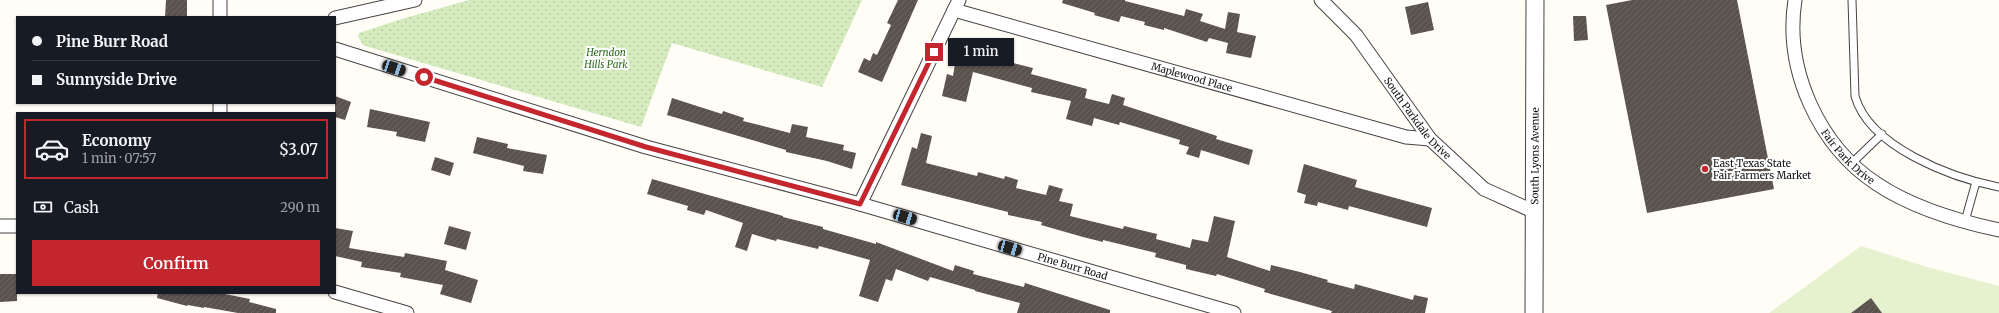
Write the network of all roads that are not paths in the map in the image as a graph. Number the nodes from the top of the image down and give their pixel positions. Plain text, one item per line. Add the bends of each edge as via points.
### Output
1 (220, 0) edge
2 (415, 0) edge
3 (1321, 0) edge
4 (1535, 0) edge
5 (1795, 0) edge
6 (1852, 0) edge
7 (956, 5) edge
8 (220, 16) edge
9 (336, 18) edge
10 (336, 49) edge
11 (1882, 134) junction
12 (1430, 139) junction
13 (1852, 163) junction
14 (1976, 182) junction
15 (1999, 187) edge
16 (860, 204) junction
17 (1535, 212) junction
18 (1965, 222) junction
19 (0, 226) edge
20 (16, 226) edge
21 (1999, 230) edge
22 (336, 292) edge
23 (407, 313) edge
24 (1234, 313) edge
25 (1534, 313) edge

1 - 8 street
2 - 9 street
3 - 12 street, South Parkdale Drive via 1356,36
4 - 17 street, South Lyons Avenue
5 - 13 street, Fair Park Drive via 1794,44 1802,81 1817,119
6 - 11 lane via 1855,96 1866,117
7 - 12 street, Maplewood Place via 1406,136
7 - 16 street
10 - 16 street, Pine Burr Road via 646,147
11 - 13 lane
11 - 14 lane via 1905,152 1935,169
12 - 17 street, South Parkdale Drive via 1484,189
13 - 18 street, Fair Park Drive via 1877,184 1898,197
14 - 15 lane
14 - 18 lane
16 - 24 street, Pine Burr Road
17 - 25 street, South Lyons Avenue
18 - 21 street, Fair Park Drive
19 - 20 street
22 - 23 street

